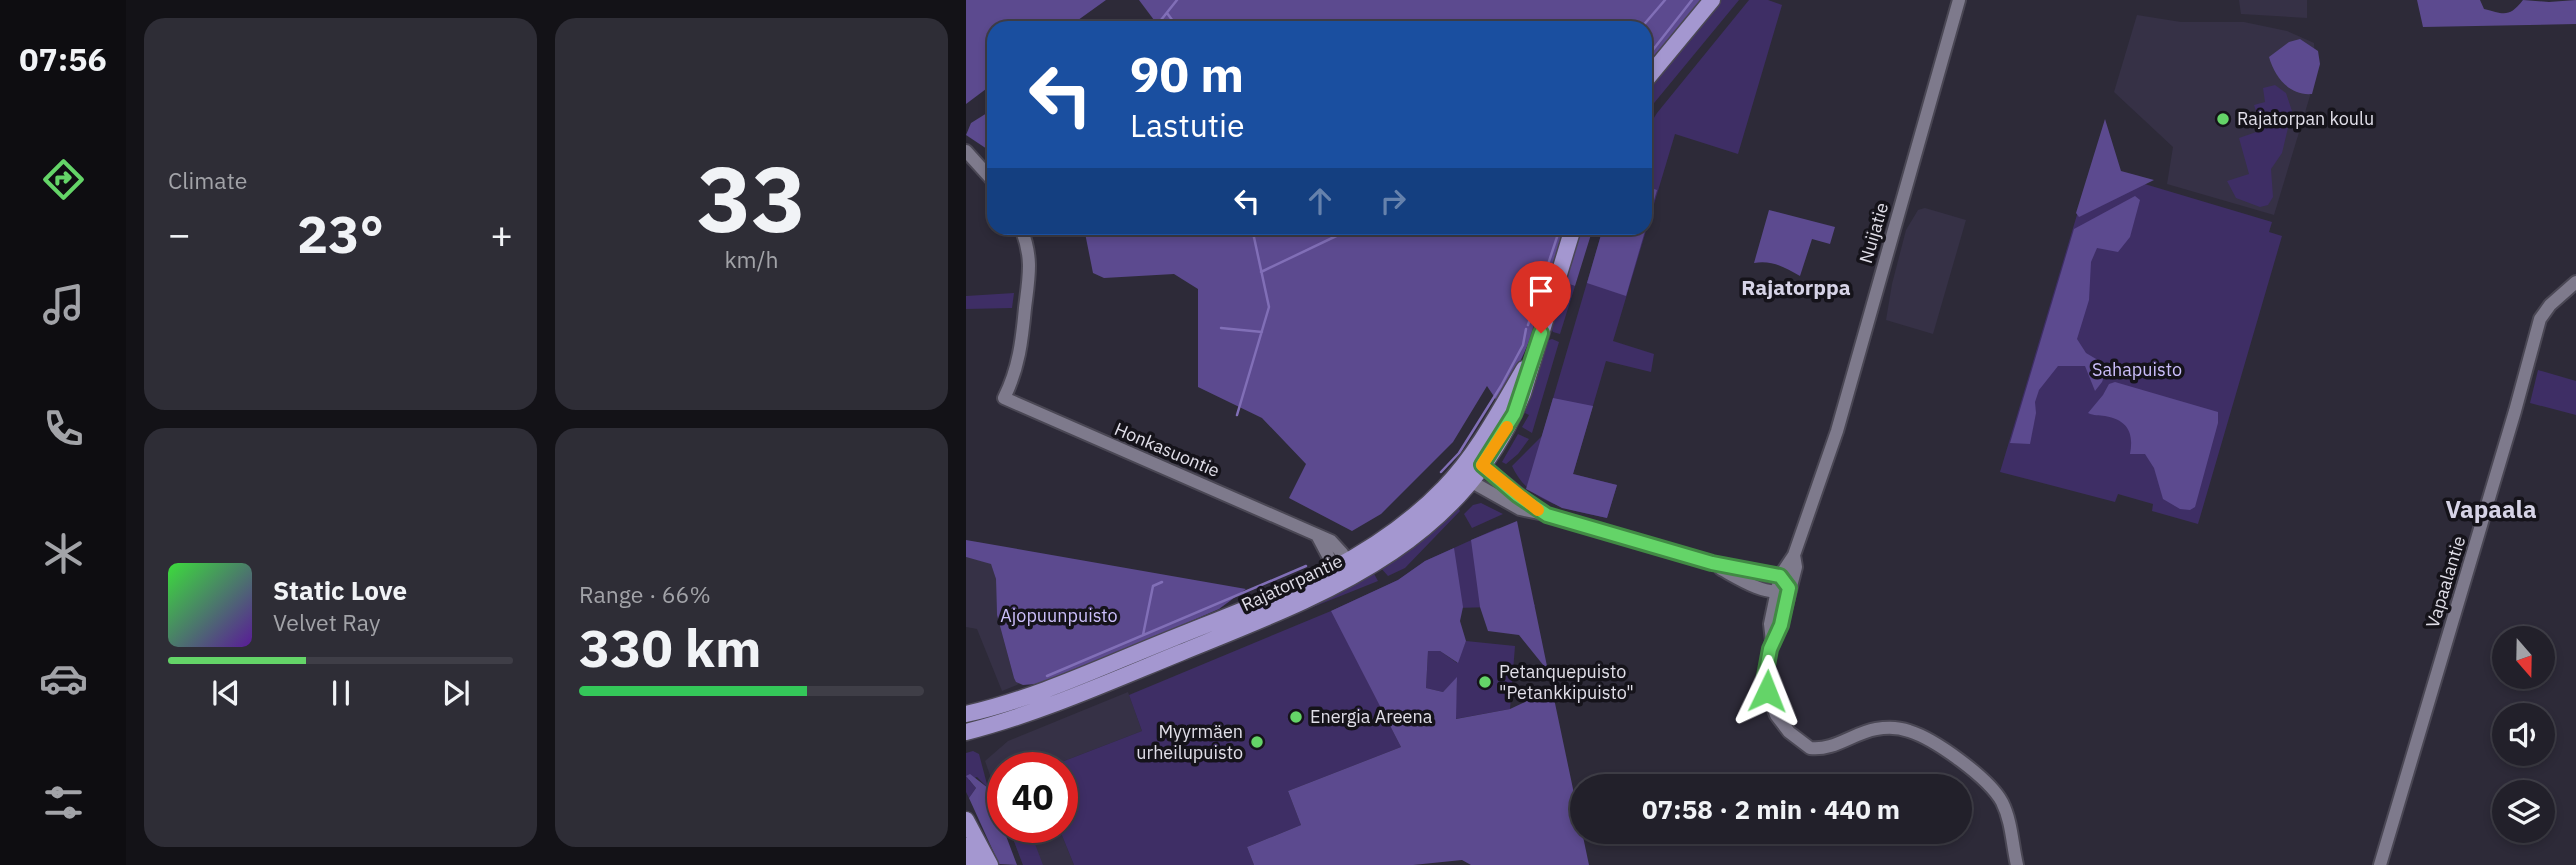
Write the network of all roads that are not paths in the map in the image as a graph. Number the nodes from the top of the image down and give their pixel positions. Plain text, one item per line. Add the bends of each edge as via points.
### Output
1 (1712, 0) edge
2 (1959, 0) edge
3 (1652, 72) edge
4 (966, 151) edge
5 (987, 174) edge
6 (1023, 235) edge
7 (1571, 235) edge
8 (2576, 282) edge
9 (1476, 460) junction
10 (1464, 477) junction
11 (1544, 514) junction
12 (1794, 555) junction
13 (1712, 563) junction
14 (1345, 570) junction
15 (1780, 576) junction
16 (1789, 588) junction
17 (1775, 593) junction
18 (1772, 641) junction
19 (966, 714) edge
20 (966, 732) edge
21 (966, 820) edge
22 (966, 846) edge
23 (974, 865) edge
24 (990, 865) edge
25 (2017, 865) edge
26 (2380, 865) edge

1 - 3 main road
2 - 12 street, Nuijatie via 1837,431
4 - 5 street
6 - 14 street, Honkasuontie via 1030,277 1022,347 1004,398 1317,535 1336,545
7 - 9 main road, Rajatorpantie via 1536,349
8 - 26 street, Vapaalantie via 2540,319
9 - 10 main road, Rajatorpantie
9 - 11 street
10 - 11 street via 1520,509
10 - 14 main road, Rajatorpantie
11 - 13 street
12 - 15 street, Nuijatie
12 - 16 street, Nuijatie via 1796,567
13 - 15 street
13 - 17 street
14 - 19 main road, Rajatorpantie via 1105,667
14 - 20 main road, Rajatorpantie via 1254,622 1090,691
15 - 16 street
15 - 17 street, Nuijatie
16 - 17 street
16 - 18 street, Nuijatie via 1781,625
17 - 18 street, Nuijatie
18 - 25 street, Nuijatie via 1765,676 1772,708 1789,732 1810,748 1830,747 1877,729 1899,728 1919,735 1978,774 1995,791 2007,814
21 - 24 main road
22 - 23 main road

